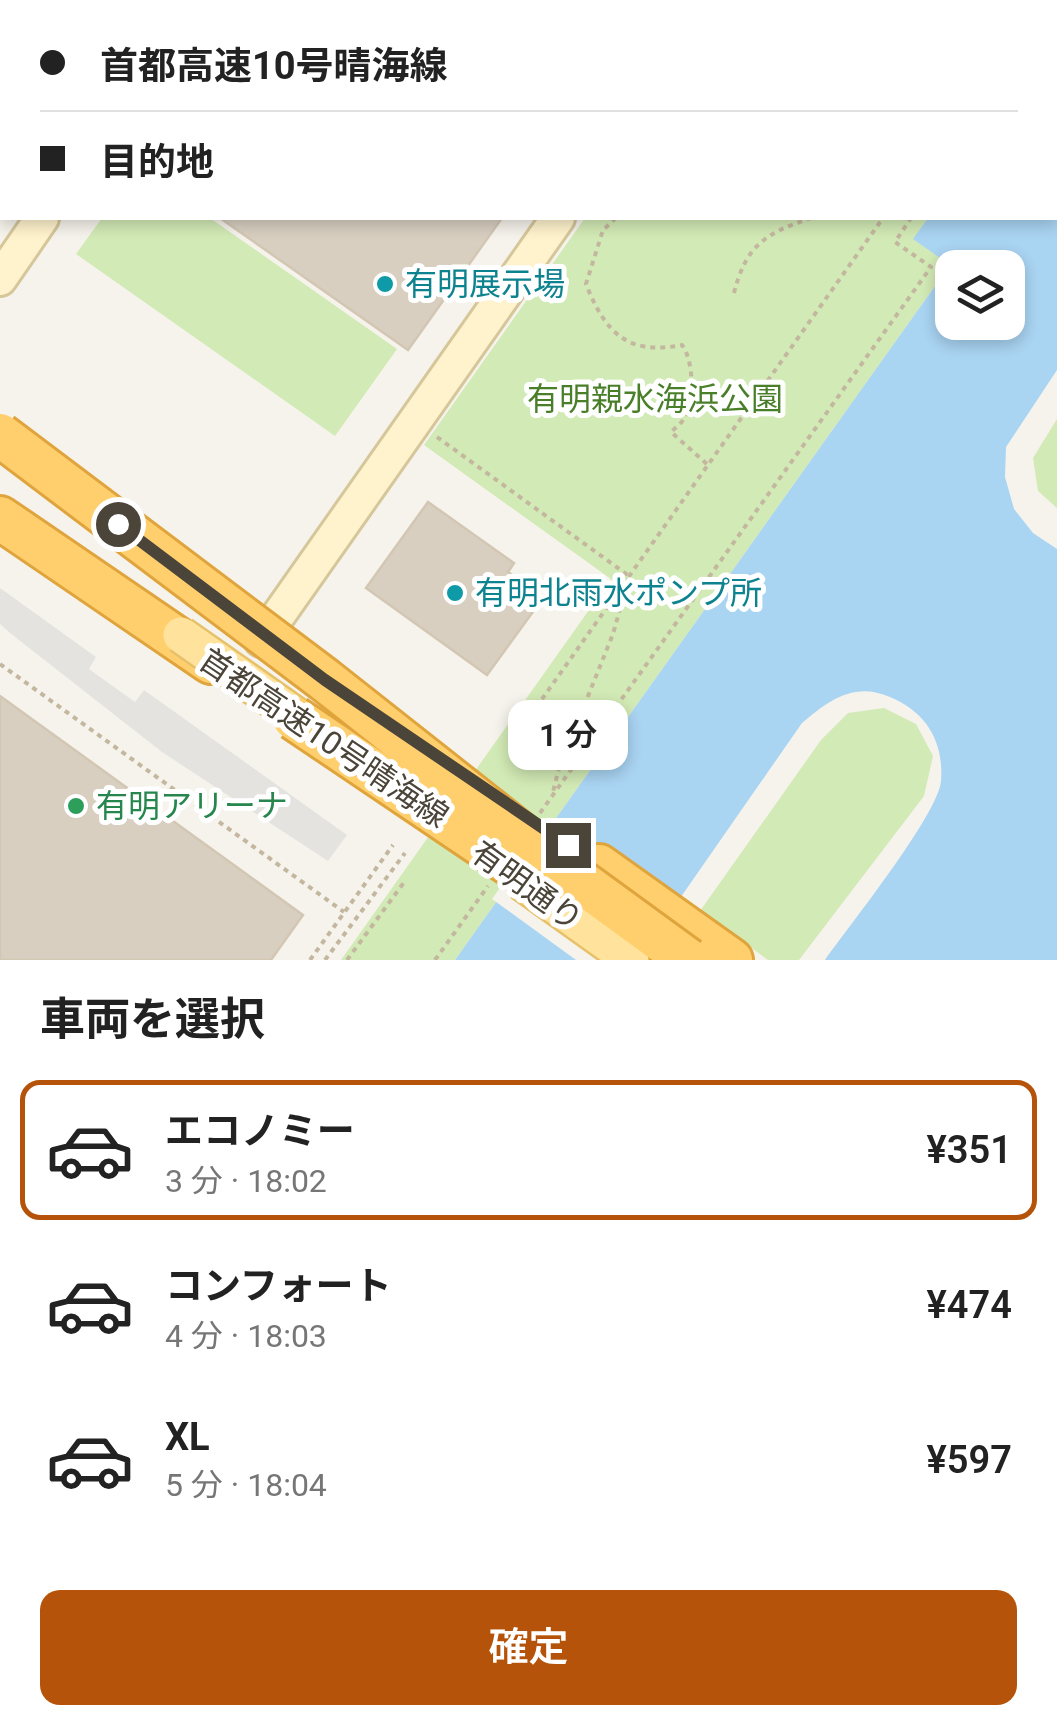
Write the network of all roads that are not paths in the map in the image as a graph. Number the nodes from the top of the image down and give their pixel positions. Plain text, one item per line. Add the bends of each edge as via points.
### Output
1 (41, 220) edge
2 (557, 220) edge
3 (0, 279) edge
4 (0, 434) edge
5 (0, 518) edge
6 (204, 601) dead end
7 (181, 635) dead end
8 (260, 640) junction
9 (325, 680) junction
10 (294, 718) junction
11 (607, 960) edge
12 (630, 960) edge
13 (647, 960) edge
14 (688, 960) edge
15 (709, 960) edge
16 (731, 960) edge

1 - 3 street
2 - 8 street
4 - 9 highway, 首都高速10号晴海線, bridge
5 - 10 highway, 首都高速10号晴海線, bridge
6 - 8 main road, 有明通り
7 - 12 main road, 有明通り, bridge
8 - 15 main road, 有明通り, bridge
9 - 14 highway, 首都高速10号晴海線, bridge
9 - 16 highway, bridge
10 - 11 highway, bridge
10 - 13 highway, 首都高速10号晴海線, bridge

